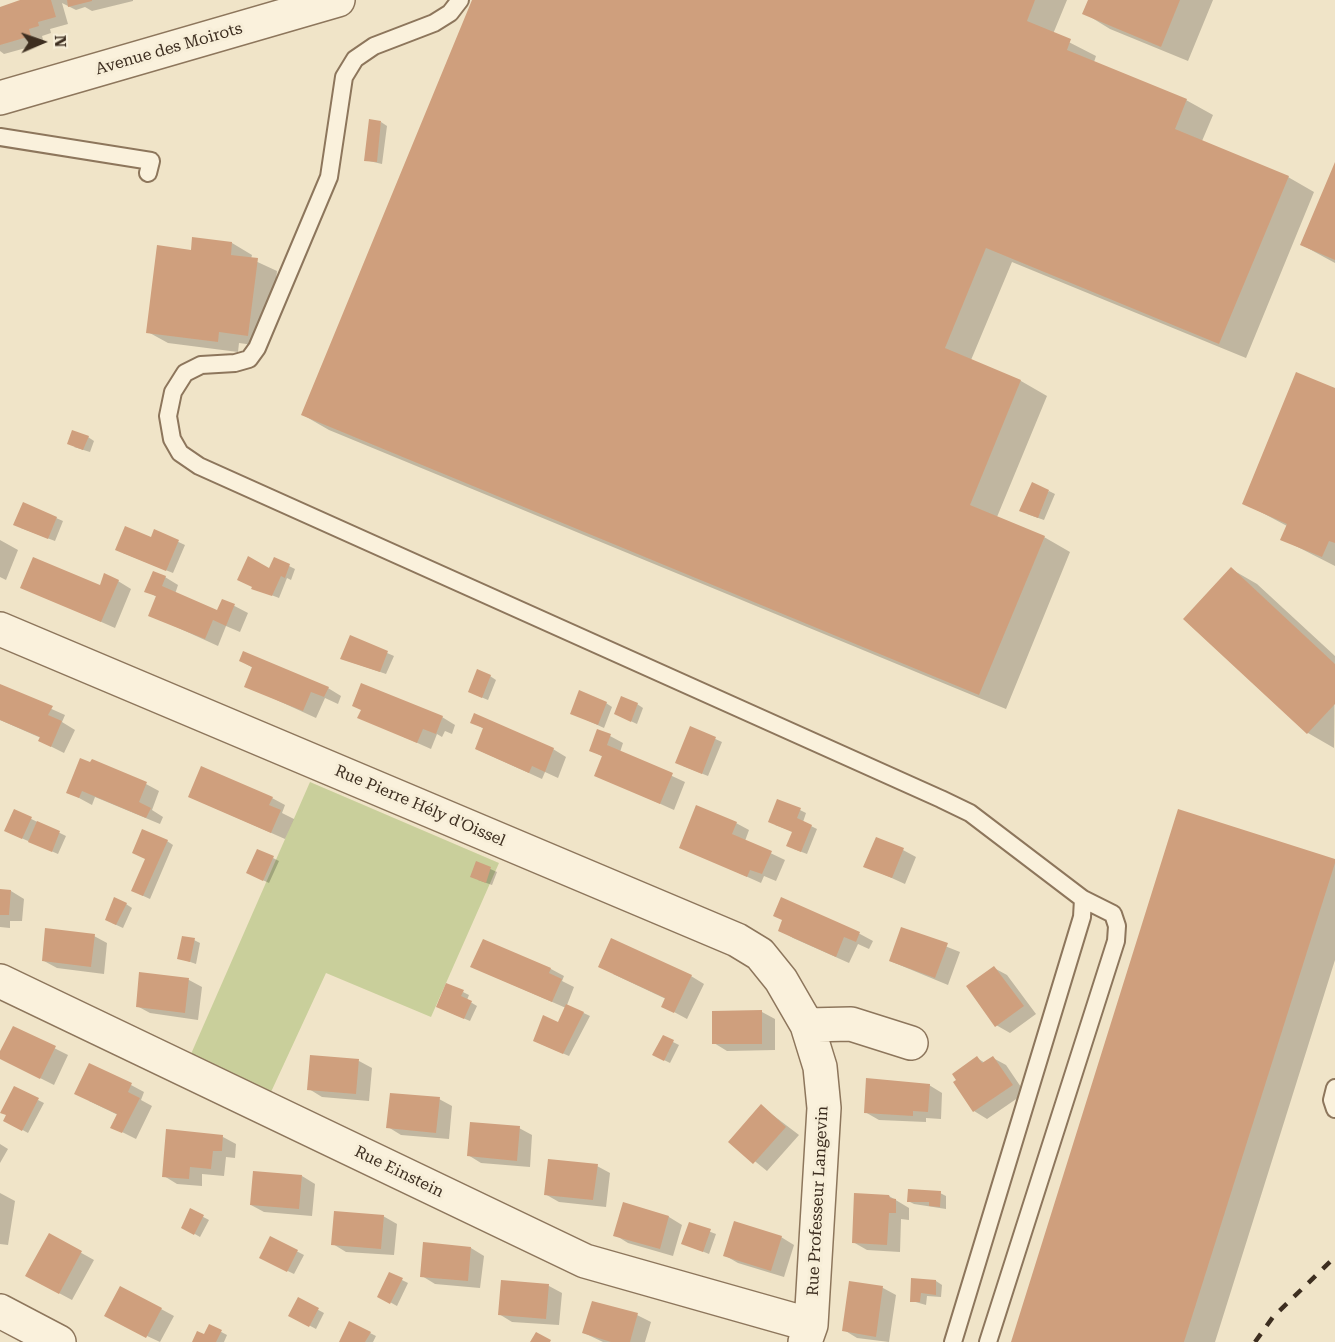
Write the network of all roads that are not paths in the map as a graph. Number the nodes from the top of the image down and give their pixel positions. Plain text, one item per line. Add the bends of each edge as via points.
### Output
1 (339, 0) edge
2 (460, 0) edge
3 (0, 98) edge
4 (0, 137) edge
5 (148, 173) dead end
6 (0, 629) edge
7 (1083, 899) junction
8 (0, 981) edge
9 (807, 1025) junction
10 (911, 1043) dead end
11 (1335, 1088) edge
12 (1335, 1109) edge
13 (0, 1311) edge
14 (808, 1334) edge
15 (59, 1342) edge
16 (953, 1342) edge
17 (988, 1342) edge

1 - 3 street, Avenue des Moirots
2 - 7 lane via 450,13 434,23 374,46 355,59 344,77 329,177 257,348 249,359 201,365 185,373 173,392 168,416 172,439 180,453 209,471 970,813
4 - 5 lane via 151,161
6 - 9 street, Rue Pierre Hély d'Oissel via 737,940 760,954 781,980
7 - 16 lane via 1082,917
7 - 17 lane via 1113,914 1116,941
8 - 14 street, Rue Einstein via 585,1261
9 - 10 street via 851,1024
9 - 14 street, Rue Professeur Langevin via 820,1067 824,1108
11 - 12 lane
13 - 15 street

